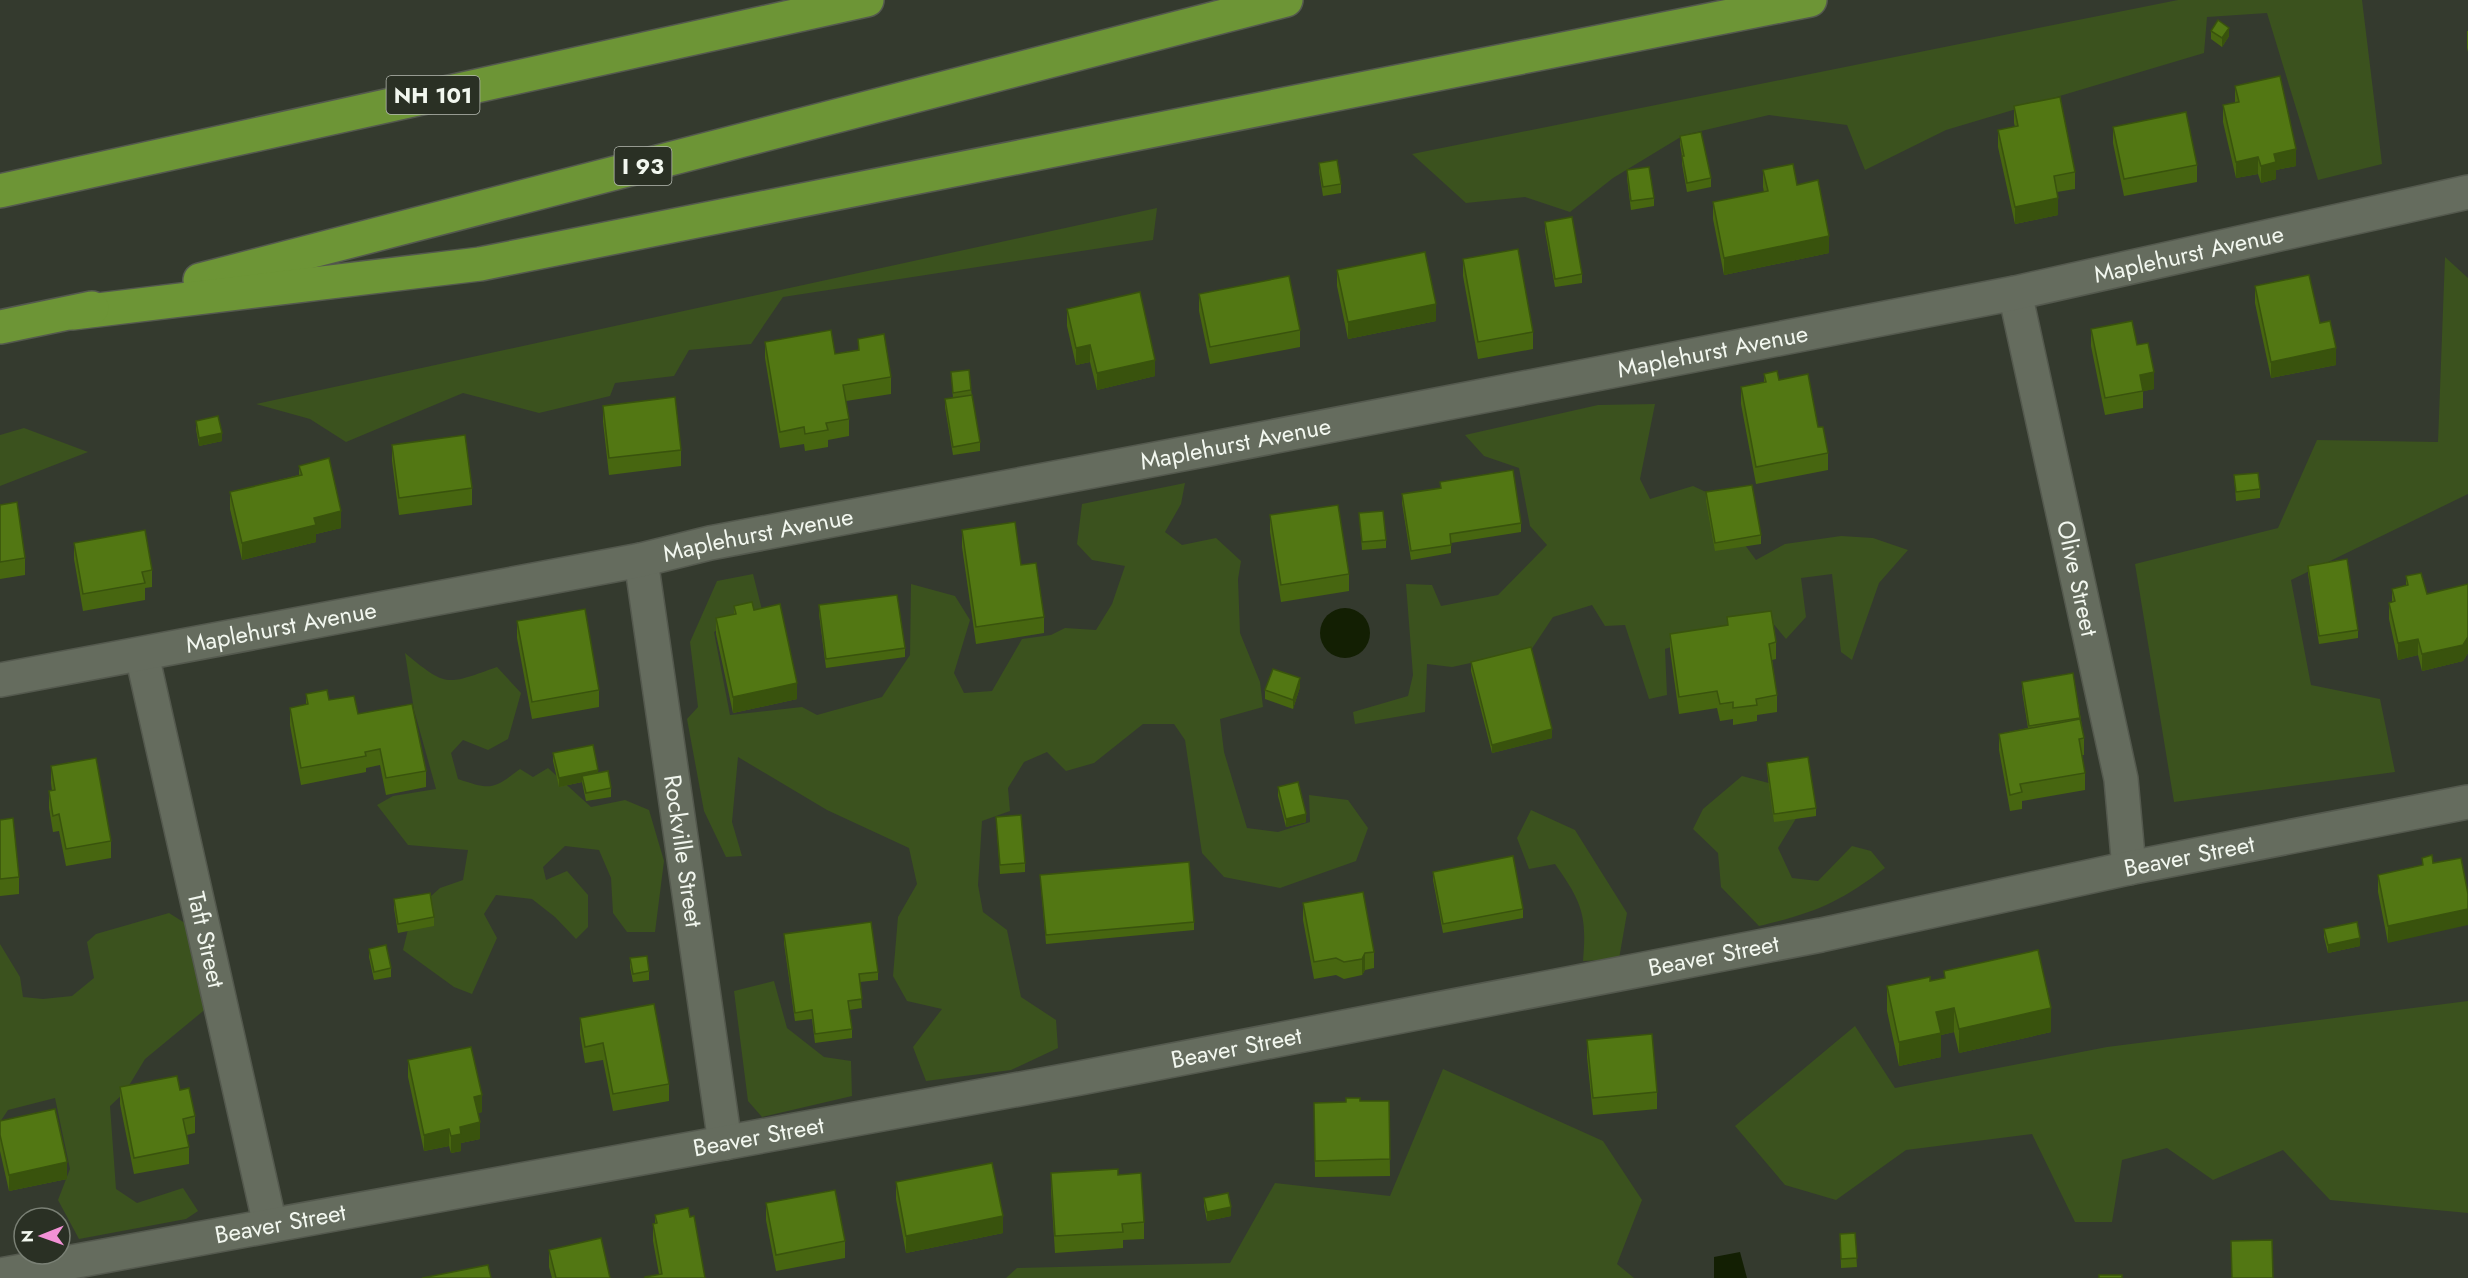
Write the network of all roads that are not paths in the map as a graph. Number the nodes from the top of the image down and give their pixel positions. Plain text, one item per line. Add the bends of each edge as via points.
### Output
1 (867, 0) edge
2 (1286, 0) edge
3 (1810, 0) edge
4 (0, 191) edge
5 (2468, 192) edge
6 (2015, 293) junction
7 (73, 313) junction
8 (0, 327) edge
9 (641, 560) junction
10 (142, 655) junction
11 (0, 680) edge
12 (2468, 802) edge
13 (2129, 868) junction
14 (725, 1143) junction
15 (270, 1225) junction
16 (0, 1275) edge

1 - 4 highway, NH 101
2 - 7 highway, I 93
3 - 7 highway via 480,264
5 - 6 street, Maplehurst Avenue
6 - 9 street, Maplehurst Avenue via 710,543
6 - 13 street, Olive Street via 2121,779
7 - 8 highway, I 93
9 - 10 street, Maplehurst Avenue
9 - 14 street, Rockville Street
10 - 11 street, Maplehurst Avenue
10 - 15 street, Taft Street
12 - 13 street, Beaver Street
13 - 14 street, Beaver Street via 1821,935
14 - 15 street, Beaver Street
15 - 16 street, Beaver Street

